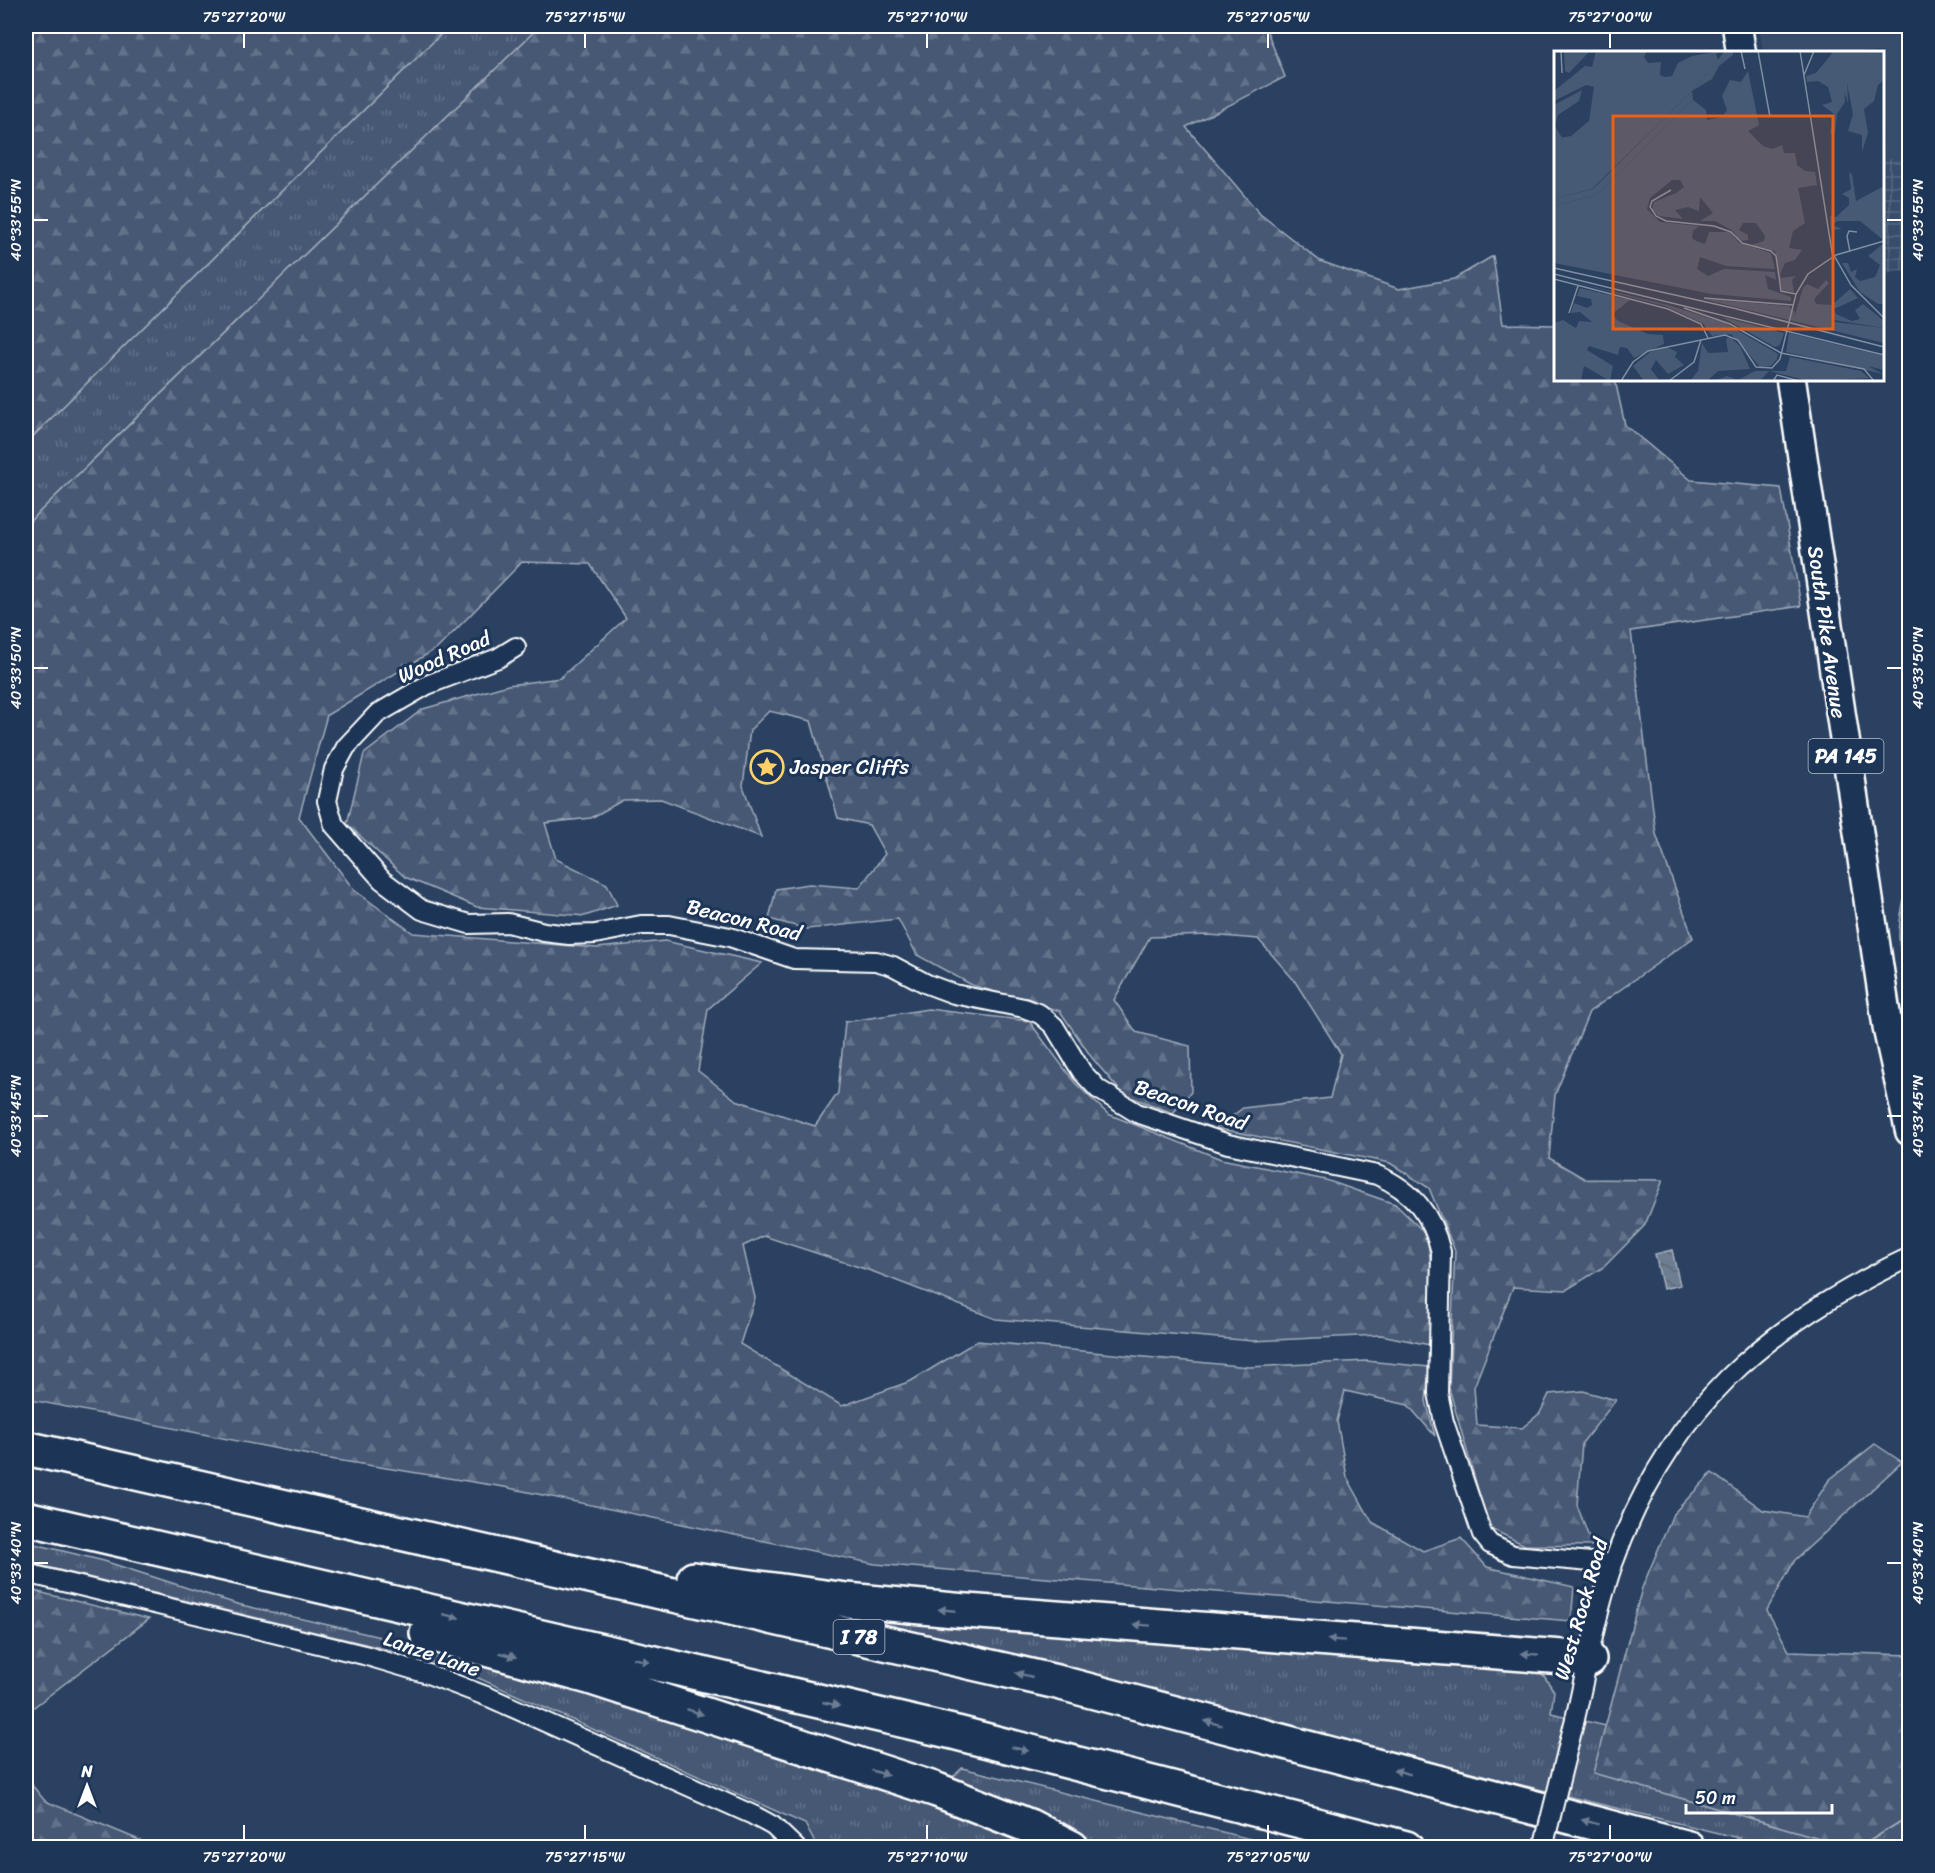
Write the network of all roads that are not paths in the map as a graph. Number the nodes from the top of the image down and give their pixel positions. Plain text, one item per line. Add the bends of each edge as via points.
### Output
1 (1737, 26) edge
2 (1741, 51) edge
3 (1791, 381) edge
4 (516, 647) dead end
5 (334, 825) joint
6 (1910, 1131) edge
7 (1910, 1257) edge
8 (26, 1443) edge
9 (26, 1448) edge
10 (26, 1518) edge
11 (26, 1526) edge
12 (1613, 1564) junction
13 (26, 1573) edge
14 (1589, 1659) junction
15 (796, 1848) edge
16 (1072, 1848) edge
17 (1406, 1848) edge
18 (1543, 1848) edge
19 (1688, 1848) edge

1 - 2 main road
3 - 6 main road, South Pike Avenue / PA 145 via 1888,1030
4 - 5 street, Wood Road via 498,658 427,685 377,714 359,731 334,769 328,791
5 - 12 street, Beacon Road via 382,880 422,910 469,924 508,923 569,934 669,925 730,937 794,959 876,961 954,994 1040,1014 1054,1026 1082,1072 1098,1089 1137,1113 1228,1144 1377,1175 1397,1184 1426,1211 1439,1241 1438,1393 1482,1534 1490,1545 1513,1555
7 - 12 street, West Rock Road via 1827,1299 1791,1323 1717,1388 1688,1420 1664,1457
14 -> 8 highway via 954,1610 740,1586 530,1551
19 -> 9 highway, I 78 via 1057,1682
10 -> 17 highway via 957,1733
11 -> 16 highway via 589,1677 937,1790 1008,1817
12 - 14 street, West Rock Road
13 - 15 street, Lanze Lane via 428,1674 491,1698 746,1812 773,1826
14 - 18 street, West Rock Road, bridge

